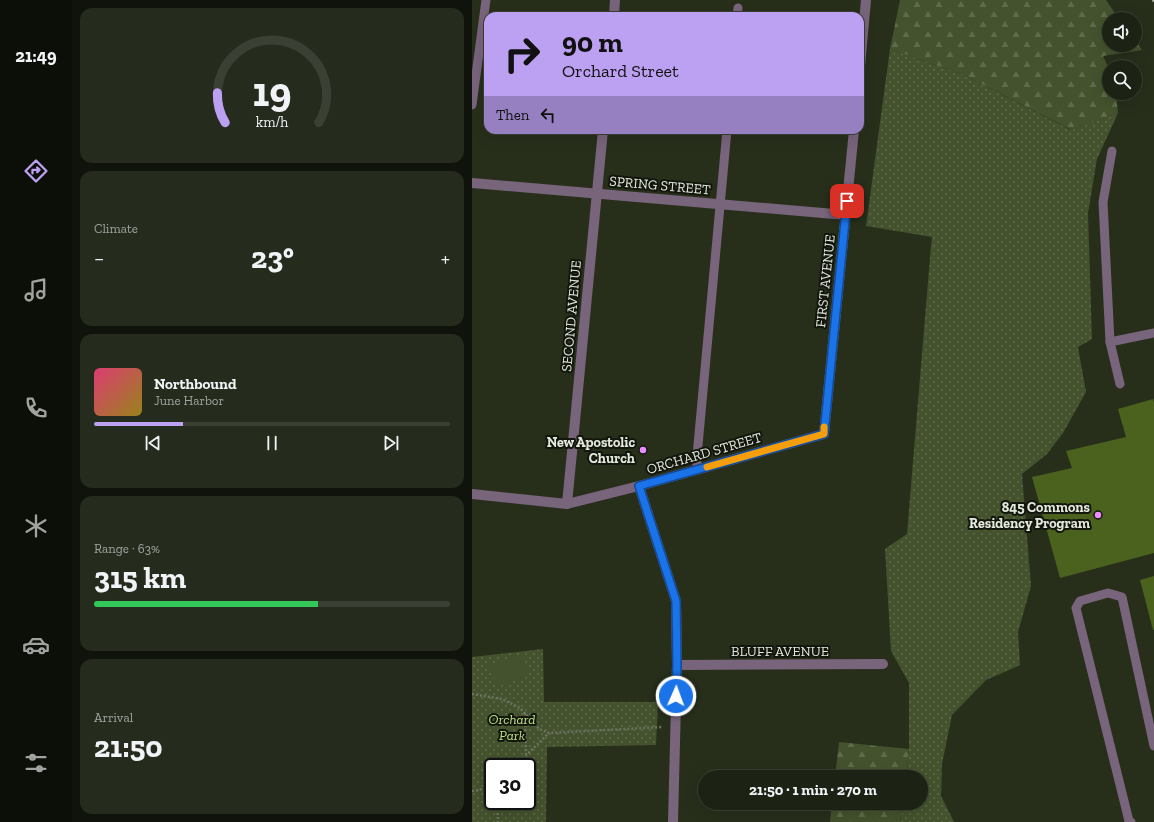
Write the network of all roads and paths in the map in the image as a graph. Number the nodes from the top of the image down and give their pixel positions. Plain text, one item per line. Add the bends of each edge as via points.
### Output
1 (486, 0) edge
2 (616, 0) edge
3 (866, 0) edge
4 (484, 12) edge
5 (614, 12) edge
6 (484, 15) edge
7 (864, 22) edge
8 (472, 105) edge
9 (603, 134) edge
10 (727, 134) edge
11 (854, 134) edge
12 (1112, 151) dead end
13 (472, 183) edge
14 (597, 194) junction
15 (720, 204) junction
16 (846, 216) junction
17 (1154, 333) edge
18 (1110, 342) junction
19 (1120, 384) dead end
20 (824, 434) joint
21 (697, 470) junction
22 (639, 486) junction
23 (472, 494) edge
24 (567, 504) junction
25 (883, 664) dead end
26 (677, 665) junction
27 (472, 694) edge
28 (524, 712) junction
29 (676, 726) junction
30 (550, 733) junction
31 (1154, 746) edge
32 (526, 754) junction
33 (522, 758) edge
34 (484, 788) edge
35 (472, 791) edge
36 (497, 810) edge
37 (498, 822) edge
38 (673, 822) edge
39 (1131, 822) edge

1 - 4 lane
2 - 5 street
3 - 7 street
6 - 8 lane
9 - 14 street, SECOND AVENUE
10 - 15 lane
11 - 16 street, FIRST AVENUE
12 - 18 lane via 1103,202
13 - 14 street, SPRING STREET
14 - 15 street, SPRING STREET
14 - 24 street, SECOND AVENUE
15 - 16 street, SPRING STREET
15 - 21 lane
16 - 20 street, FIRST AVENUE
17 - 18 lane
18 - 19 lane
20 - 21 street, ORCHARD STREET
21 - 22 street, ORCHARD STREET
22 - 24 street, ORCHARD STREET
22 - 26 street via 676,601
23 - 24 street, ORCHARD STREET
25 - 26 street, BLUFF AVENUE
26 - 29 street
27 - 28 path via 502,699
28 - 30 path via 539,729
28 - 32 path
29 - 30 path
29 - 38 street
30 - 32 path
31 - 39 lane via 1122,596 1108,593 1080,601 1076,608
32 - 33 path
34 - 35 path
36 - 37 path

